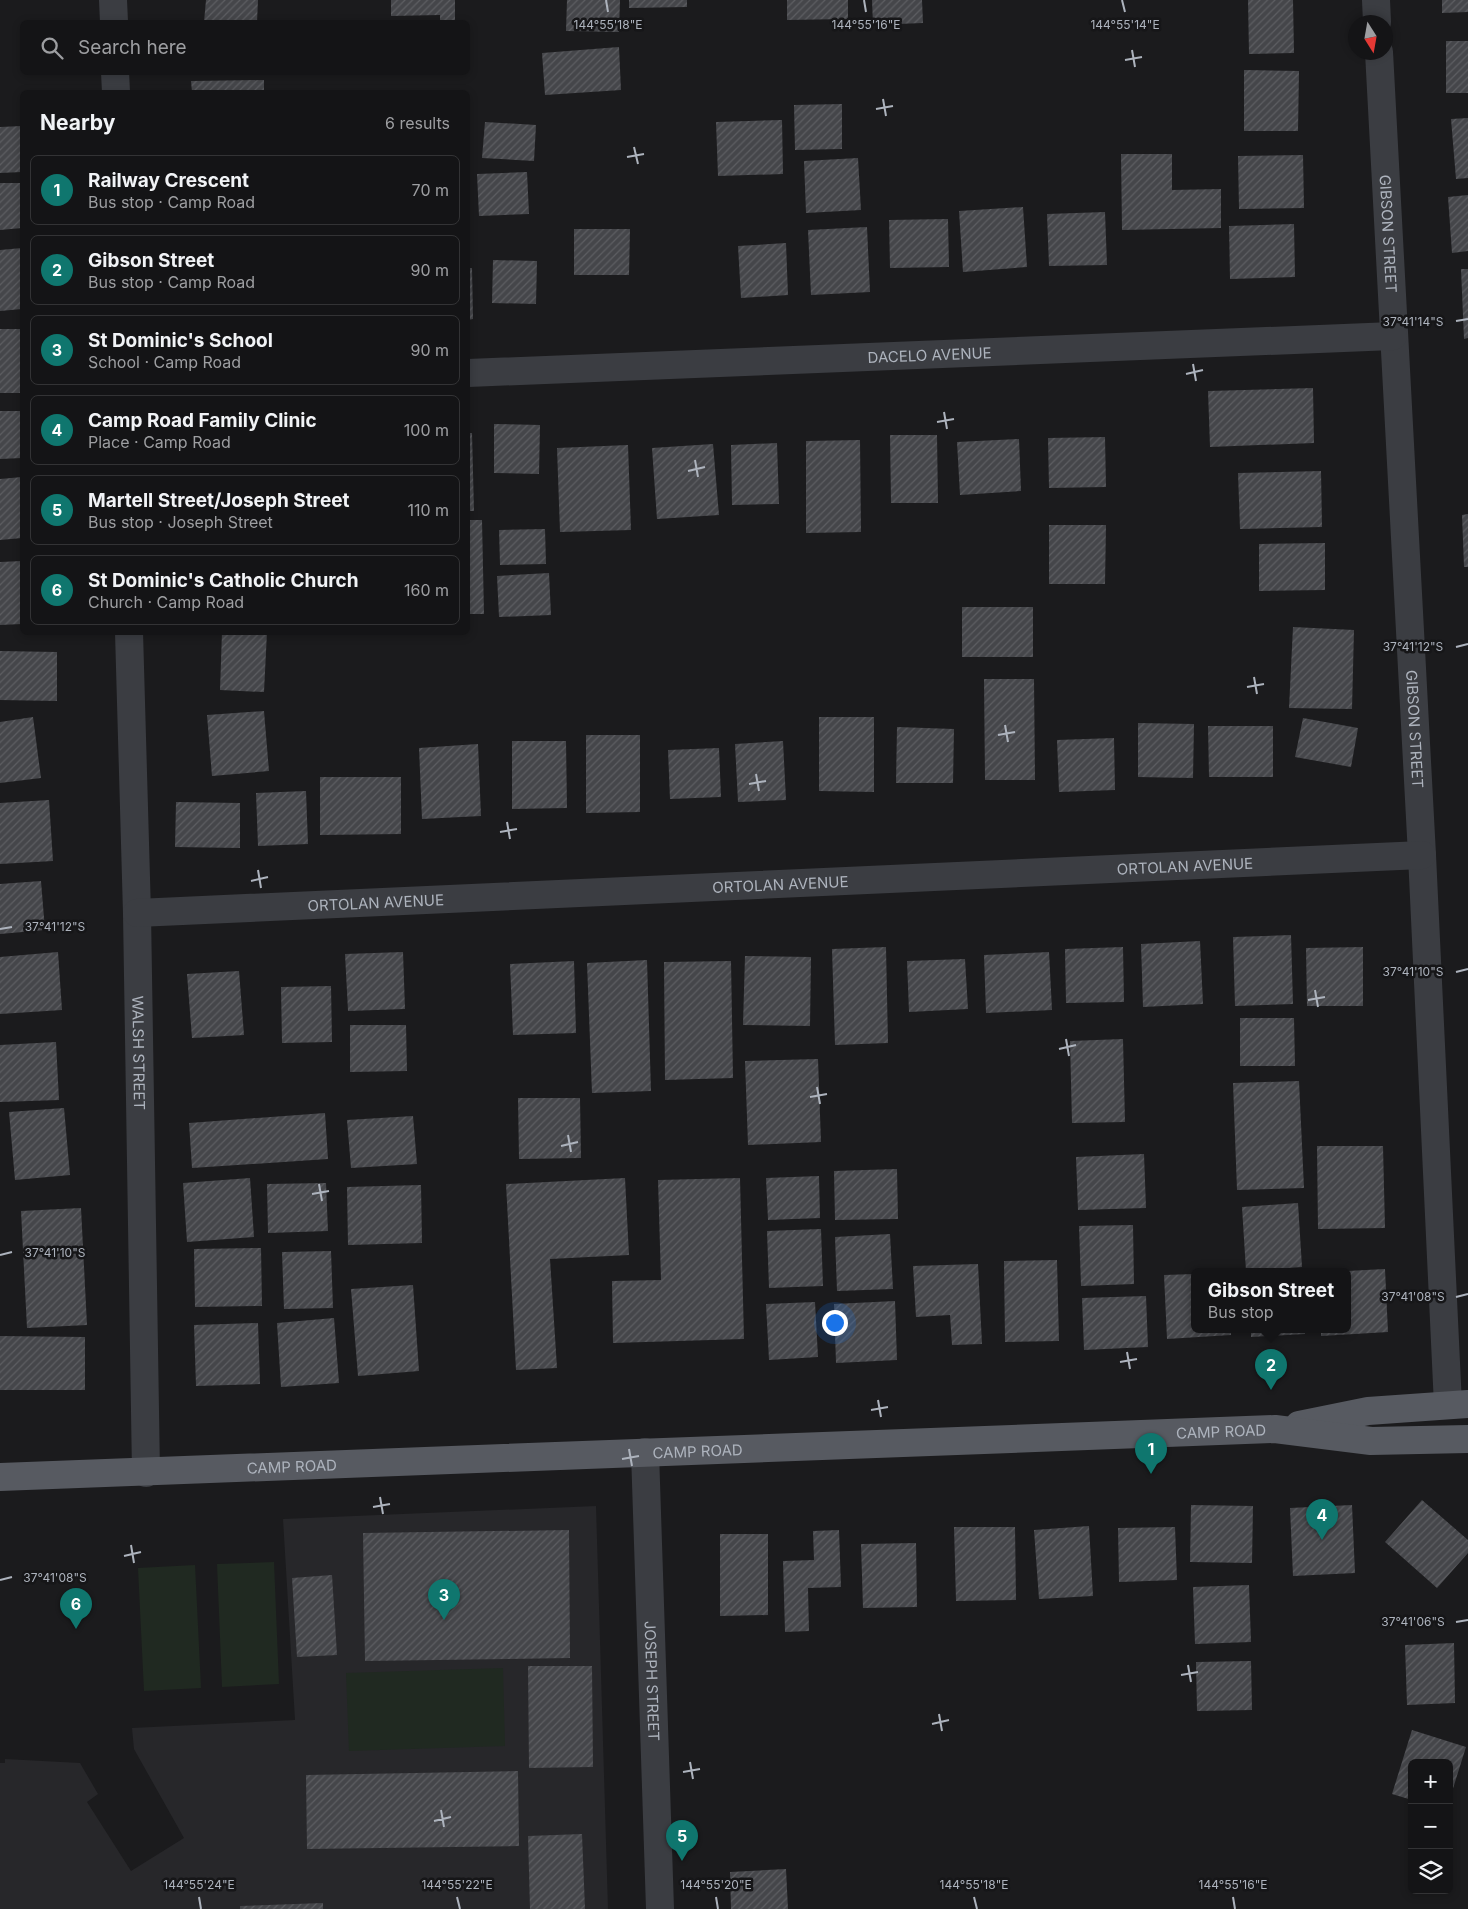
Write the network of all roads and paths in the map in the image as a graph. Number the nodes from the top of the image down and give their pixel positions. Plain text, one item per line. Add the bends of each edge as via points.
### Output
1 (113, 0) edge
2 (1376, 0) edge
3 (1377, 15) edge
4 (114, 20) edge
5 (1379, 60) edge
6 (115, 75) edge
7 (116, 90) edge
8 (1393, 336) junction
9 (470, 373) edge
10 (129, 635) edge
11 (1422, 855) junction
12 (137, 913) junction
13 (1458, 1404) edge
14 (1275, 1429) junction
15 (1464, 1441) edge
16 (644, 1452) junction
17 (146, 1473) junction
18 (0, 1477) edge
19 (660, 1909) edge

1 - 4 street
2 - 3 street
5 - 8 street, GIBSON STREET
6 - 7 street
8 - 9 street, DACELO AVENUE
8 - 11 street, GIBSON STREET
10 - 12 street, WALSH STREET
11 - 12 street, ORTOLAN AVENUE
11 - 13 street, GIBSON STREET
12 - 17 street, WALSH STREET
13 - 14 main road, CAMP ROAD via 1368,1411
14 - 15 main road, CAMP ROAD via 1371,1441
14 - 16 main road, CAMP ROAD
16 - 17 main road, CAMP ROAD
16 - 19 street, JOSEPH STREET
17 - 18 main road, CAMP ROAD

